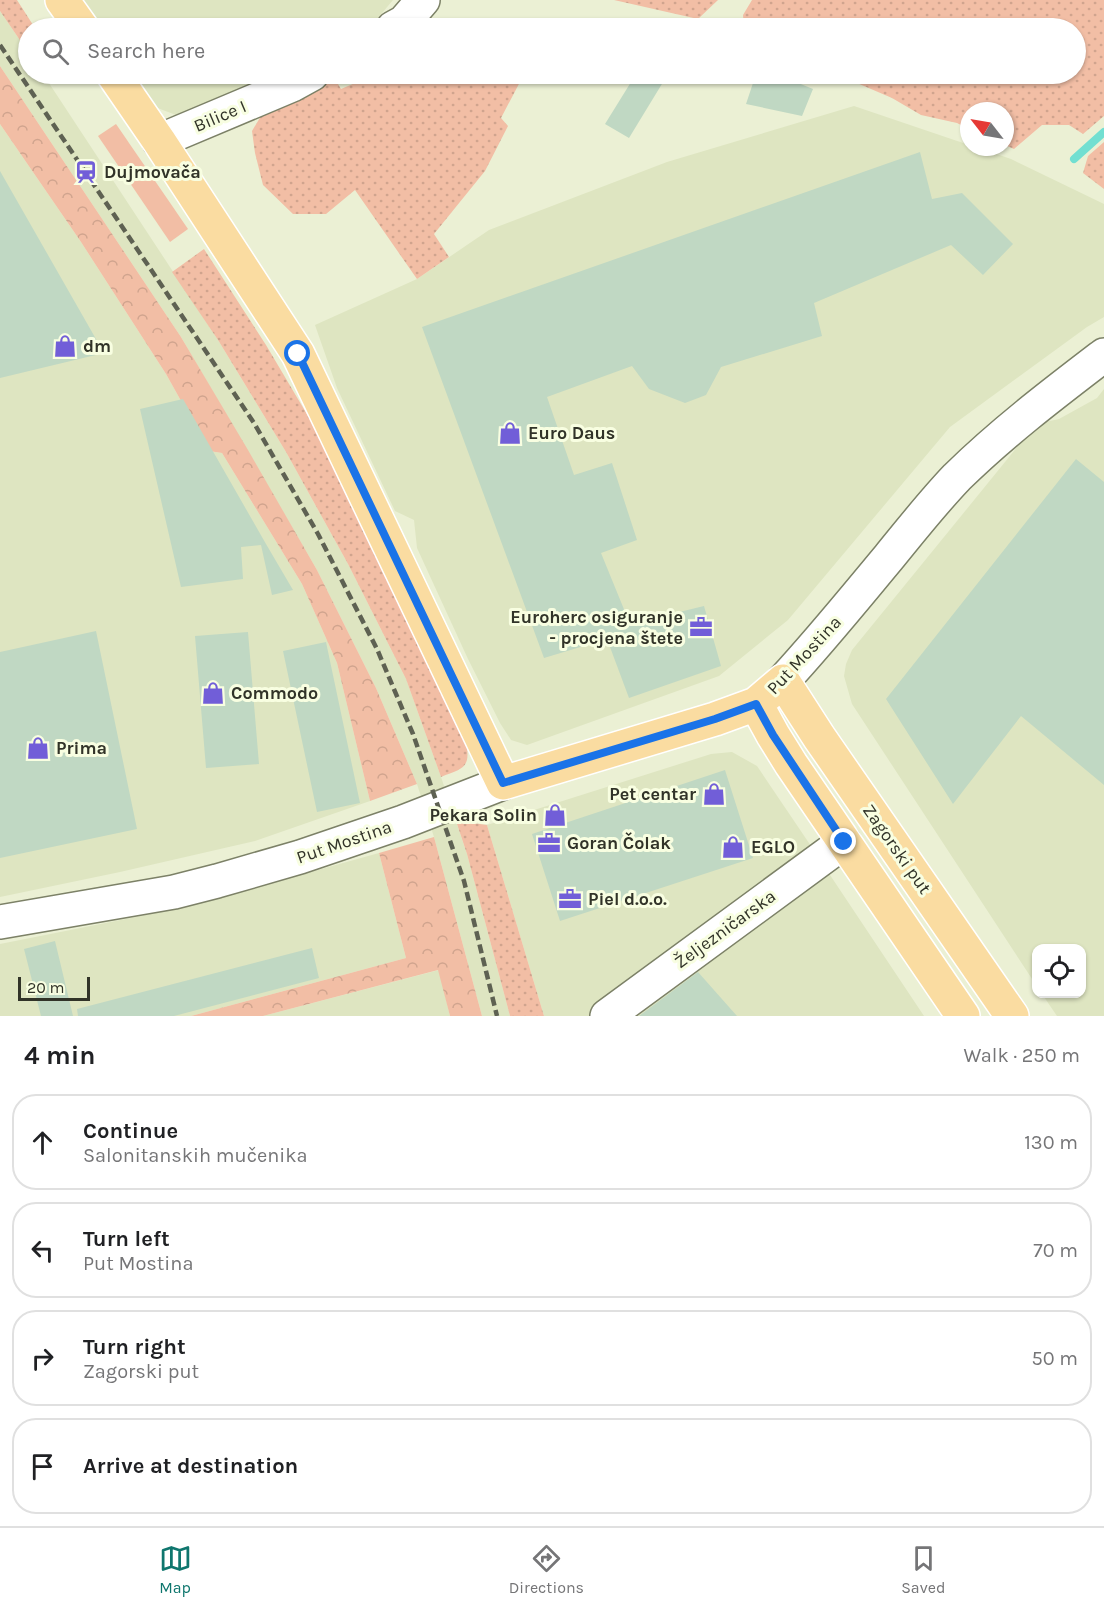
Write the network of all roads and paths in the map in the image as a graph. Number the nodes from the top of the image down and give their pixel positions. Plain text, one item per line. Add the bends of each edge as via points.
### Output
1 (62, 0) edge
2 (423, 0) edge
3 (75, 18) edge
4 (407, 18) edge
5 (119, 84) edge
6 (292, 84) edge
7 (159, 141) junction
8 (1104, 355) edge
9 (783, 681) junction
10 (756, 704) junction
11 (503, 783) junction
12 (844, 842) junction
13 (0, 922) edge
14 (607, 1016) edge
15 (963, 1016) edge
16 (1012, 1016) edge

1 - 3 main road
2 - 4 street
5 - 7 main road
6 - 7 street, Bilice I
7 - 11 main road via 298,354
8 - 9 street, Put Mostina via 956,478
9 - 10 main road, Put Mostina
9 - 16 main road, Zagorski put
10 - 11 main road, Put Mostina
10 - 12 main road
11 - 13 street, Put Mostina via 404,822 217,881
12 - 14 street, Željezničarska
12 - 15 main road

